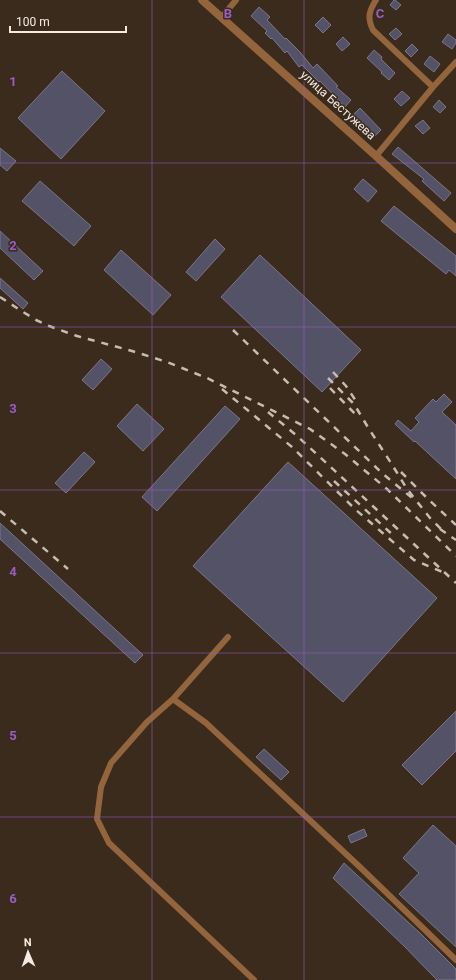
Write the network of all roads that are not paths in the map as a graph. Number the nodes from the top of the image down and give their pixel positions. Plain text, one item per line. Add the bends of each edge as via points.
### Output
1 (202, 0) edge
2 (236, 0) edge
3 (376, 0) edge
4 (222, 17) junction
5 (456, 62) edge
6 (433, 87) junction
7 (376, 156) junction
8 (456, 229) edge
9 (228, 637) dead end
10 (173, 699) junction
11 (456, 960) edge
12 (254, 980) edge

1 - 4 street, улица Бестужева
2 - 4 street
3 - 6 street via 369,14 373,30
4 - 7 street, улица Бестужева
5 - 6 street
6 - 7 street
7 - 8 street, улица Бестужева
9 - 10 street
10 - 11 street via 206,723
10 - 12 street via 147,722 111,763 101,787 97,819 109,843

